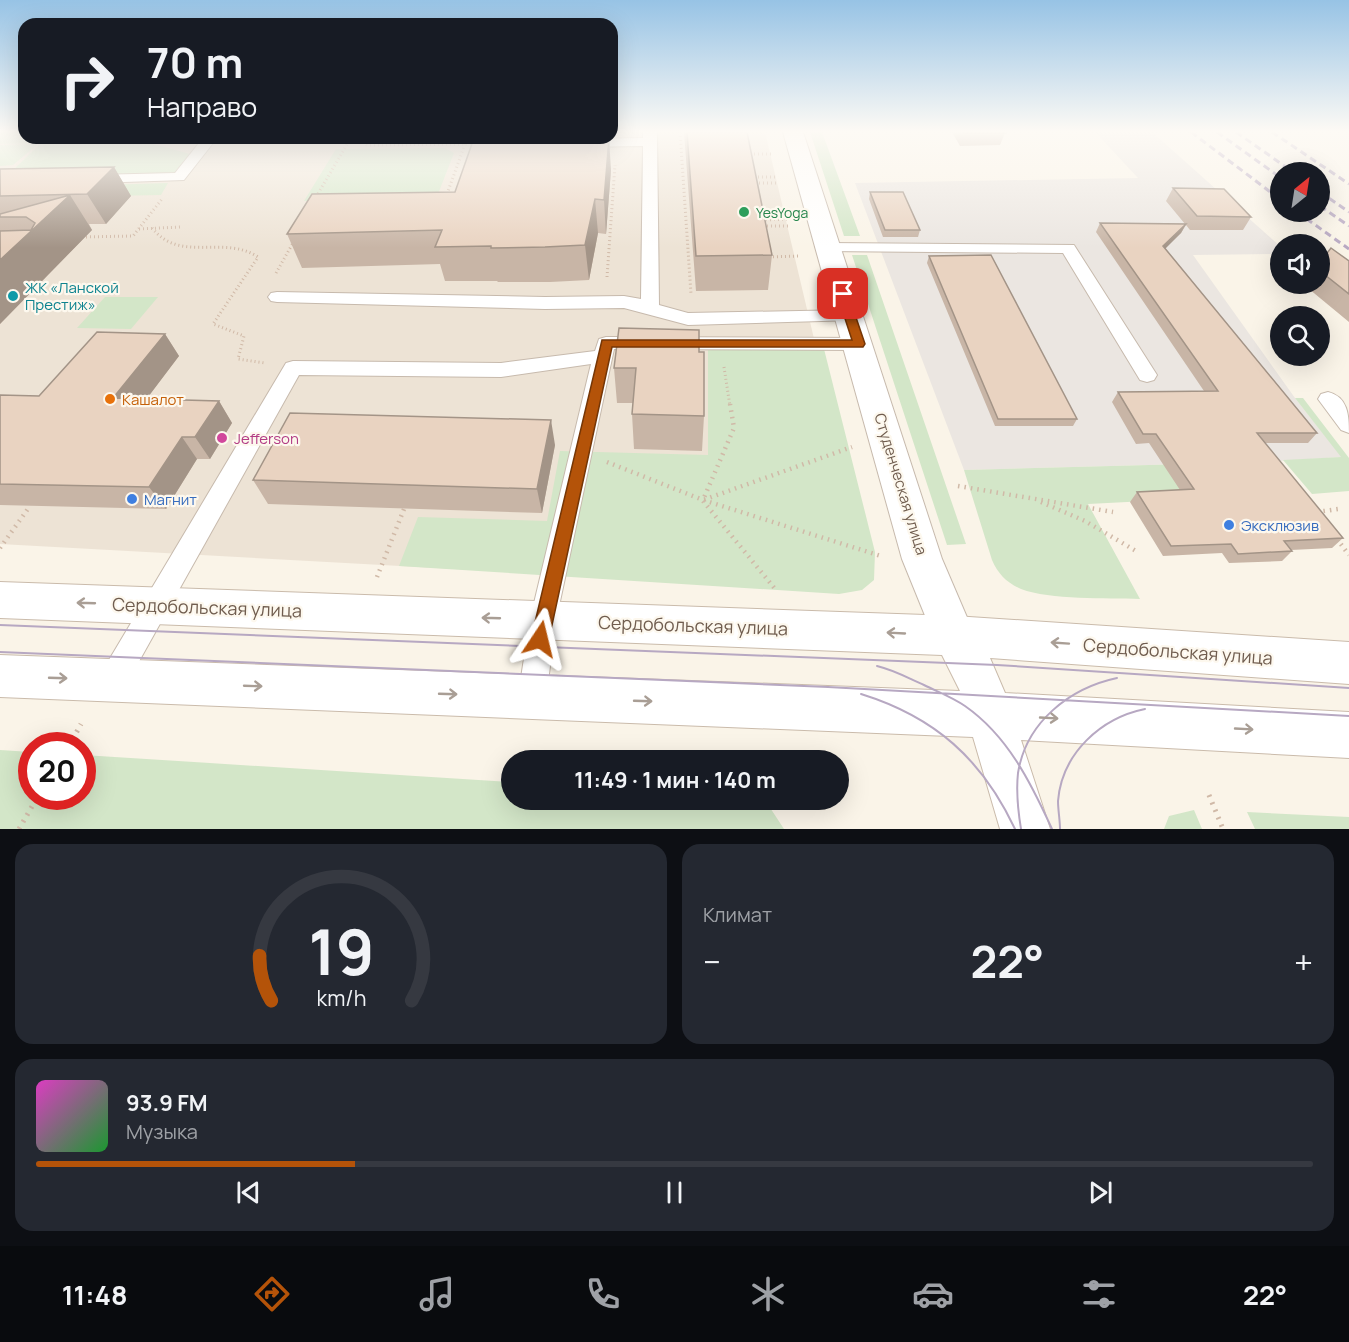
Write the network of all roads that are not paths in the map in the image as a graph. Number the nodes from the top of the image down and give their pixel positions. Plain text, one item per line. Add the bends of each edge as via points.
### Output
1 (184, 171) edge
2 (650, 171) edge
3 (793, 171) edge
4 (80, 180) edge
5 (815, 252) junction
6 (277, 297) dead end
7 (650, 309) junction
8 (855, 330) junction
9 (603, 356) junction
10 (1147, 375) dead end
11 (1328, 399) dead end
12 (1349, 425) edge
13 (0, 600) edge
14 (155, 605) junction
15 (543, 620) junction
16 (954, 636) junction
17 (1349, 663) edge
18 (0, 676) edge
19 (114, 680) junction
20 (532, 697) junction
21 (991, 715) junction
22 (1349, 735) edge
23 (1025, 829) edge

1 - 4 lane via 179,177
2 - 7 lane
3 - 5 main road, Студенческая улица
5 - 8 main road, Студенческая улица
5 - 10 lane via 1068,248
6 - 7 lane via 624,302
7 - 8 lane via 688,319
8 - 9 lane via 719,343 606,343
8 - 16 main road, Студенческая улица via 922,558
9 - 14 lane via 501,370 292,368
9 - 15 lane
11 - 12 lane
14 -> 13 main road, Сердобольская улица
15 -> 14 main road, Сердобольская улица
14 - 19 lane
16 -> 15 main road, Сердобольская улица
15 - 20 lane
17 -> 16 main road, Сердобольская улица
16 - 21 main road, Студенческая улица via 980,684
18 -> 19 main road
19 -> 20 main road
20 -> 21 main road
21 -> 22 main road
21 - 23 main road, Студенческая улица

